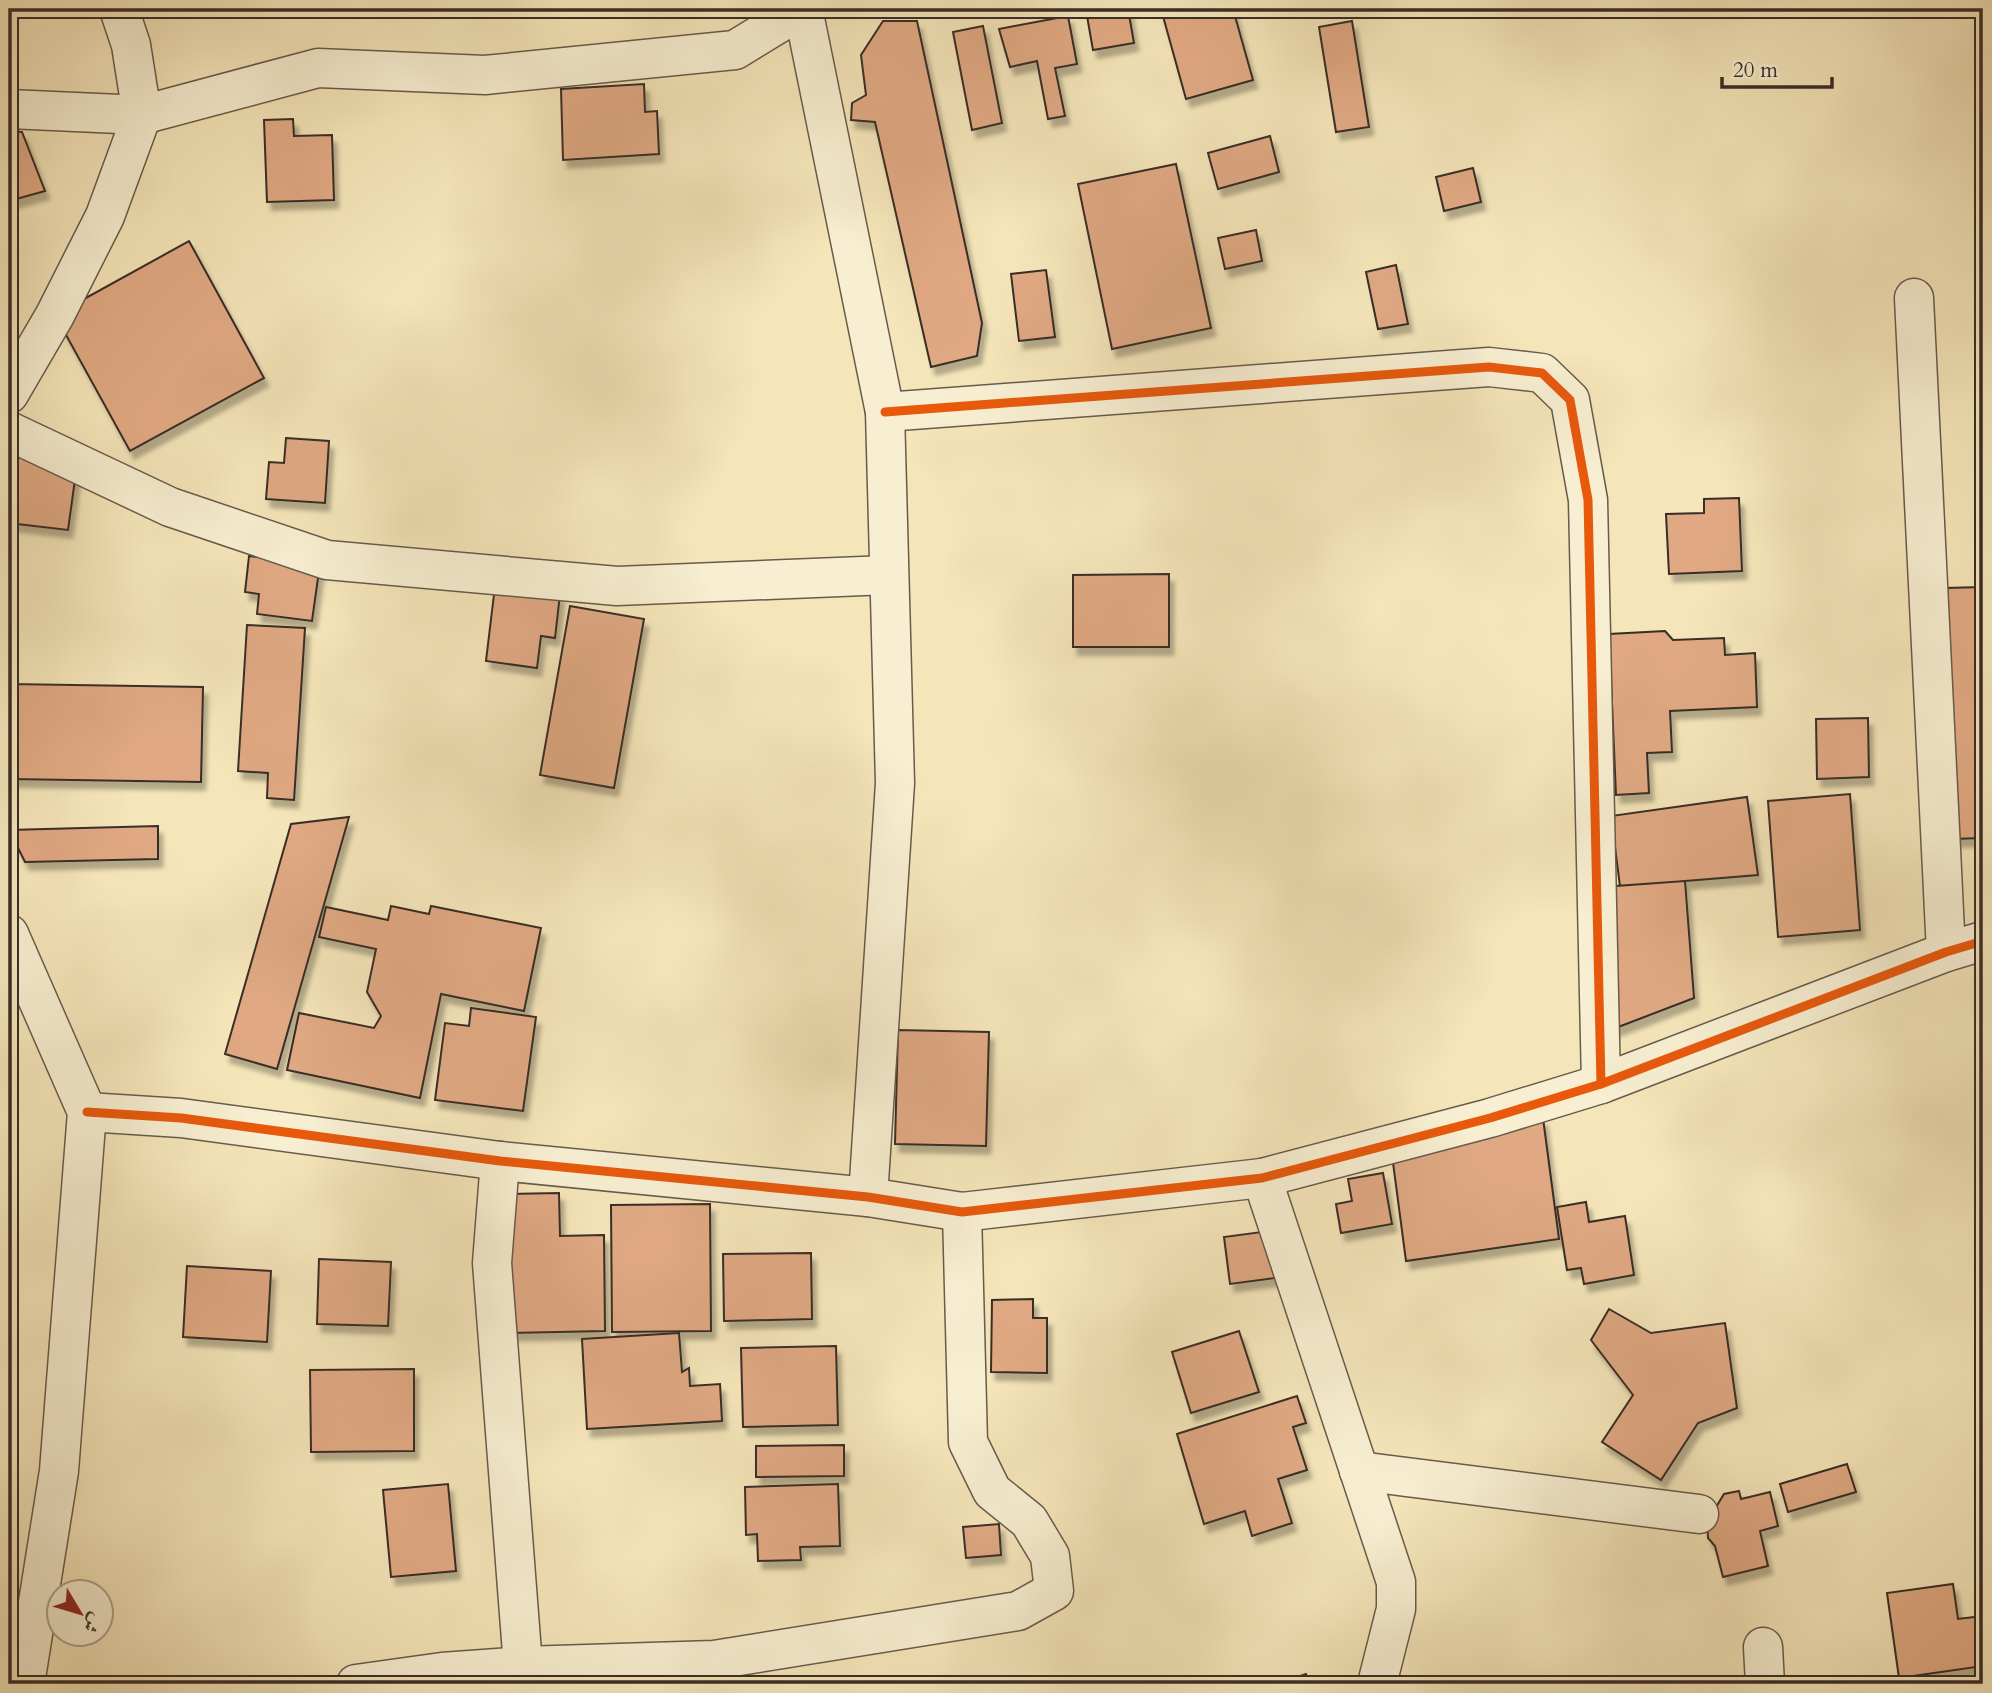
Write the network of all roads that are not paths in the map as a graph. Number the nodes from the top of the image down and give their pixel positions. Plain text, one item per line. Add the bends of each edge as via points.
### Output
1 (119, 9) edge
2 (802, 9) edge
3 (9, 109) edge
4 (142, 116) junction
5 (1914, 298) dead end
6 (9, 394) edge
7 (885, 412) junction
8 (9, 431) edge
9 (888, 575) junction
10 (9, 934) edge
11 (1983, 941) edge
12 (1946, 951) junction
13 (1601, 1084) junction
14 (87, 1112) junction
15 (500, 1161) junction
16 (1262, 1178) junction
17 (867, 1197) junction
18 (962, 1212) junction
19 (1359, 1471) junction
20 (1699, 1514) dead end
21 (1763, 1647) dead end
22 (523, 1666) junction
23 (24, 1684) edge
24 (356, 1684) edge
25 (1377, 1684) edge
26 (1765, 1684) edge

1 - 4 street via 131,45
2 - 4 street via 735,50 485,75 318,68
2 - 7 street
3 - 4 street
4 - 6 street via 105,216
5 - 12 street
7 - 9 street
7 - 13 street via 1489,367 1542,373 1570,400 1588,500
8 - 9 street via 170,507 327,561 618,586
9 - 17 street via 895,783
10 - 14 street
11 - 12 street
12 - 13 street
13 - 16 street
14 - 15 street via 181,1118
14 - 23 street via 59,1471
15 - 17 street
15 - 22 street via 492,1263
16 - 18 street
16 - 19 street
17 - 18 street
18 - 22 street via 968,1442 992,1490 1029,1521 1050,1556 1054,1591 1018,1611 714,1660
19 - 20 street
19 - 25 street via 1396,1582 1396,1609
21 - 26 street
22 - 24 street

